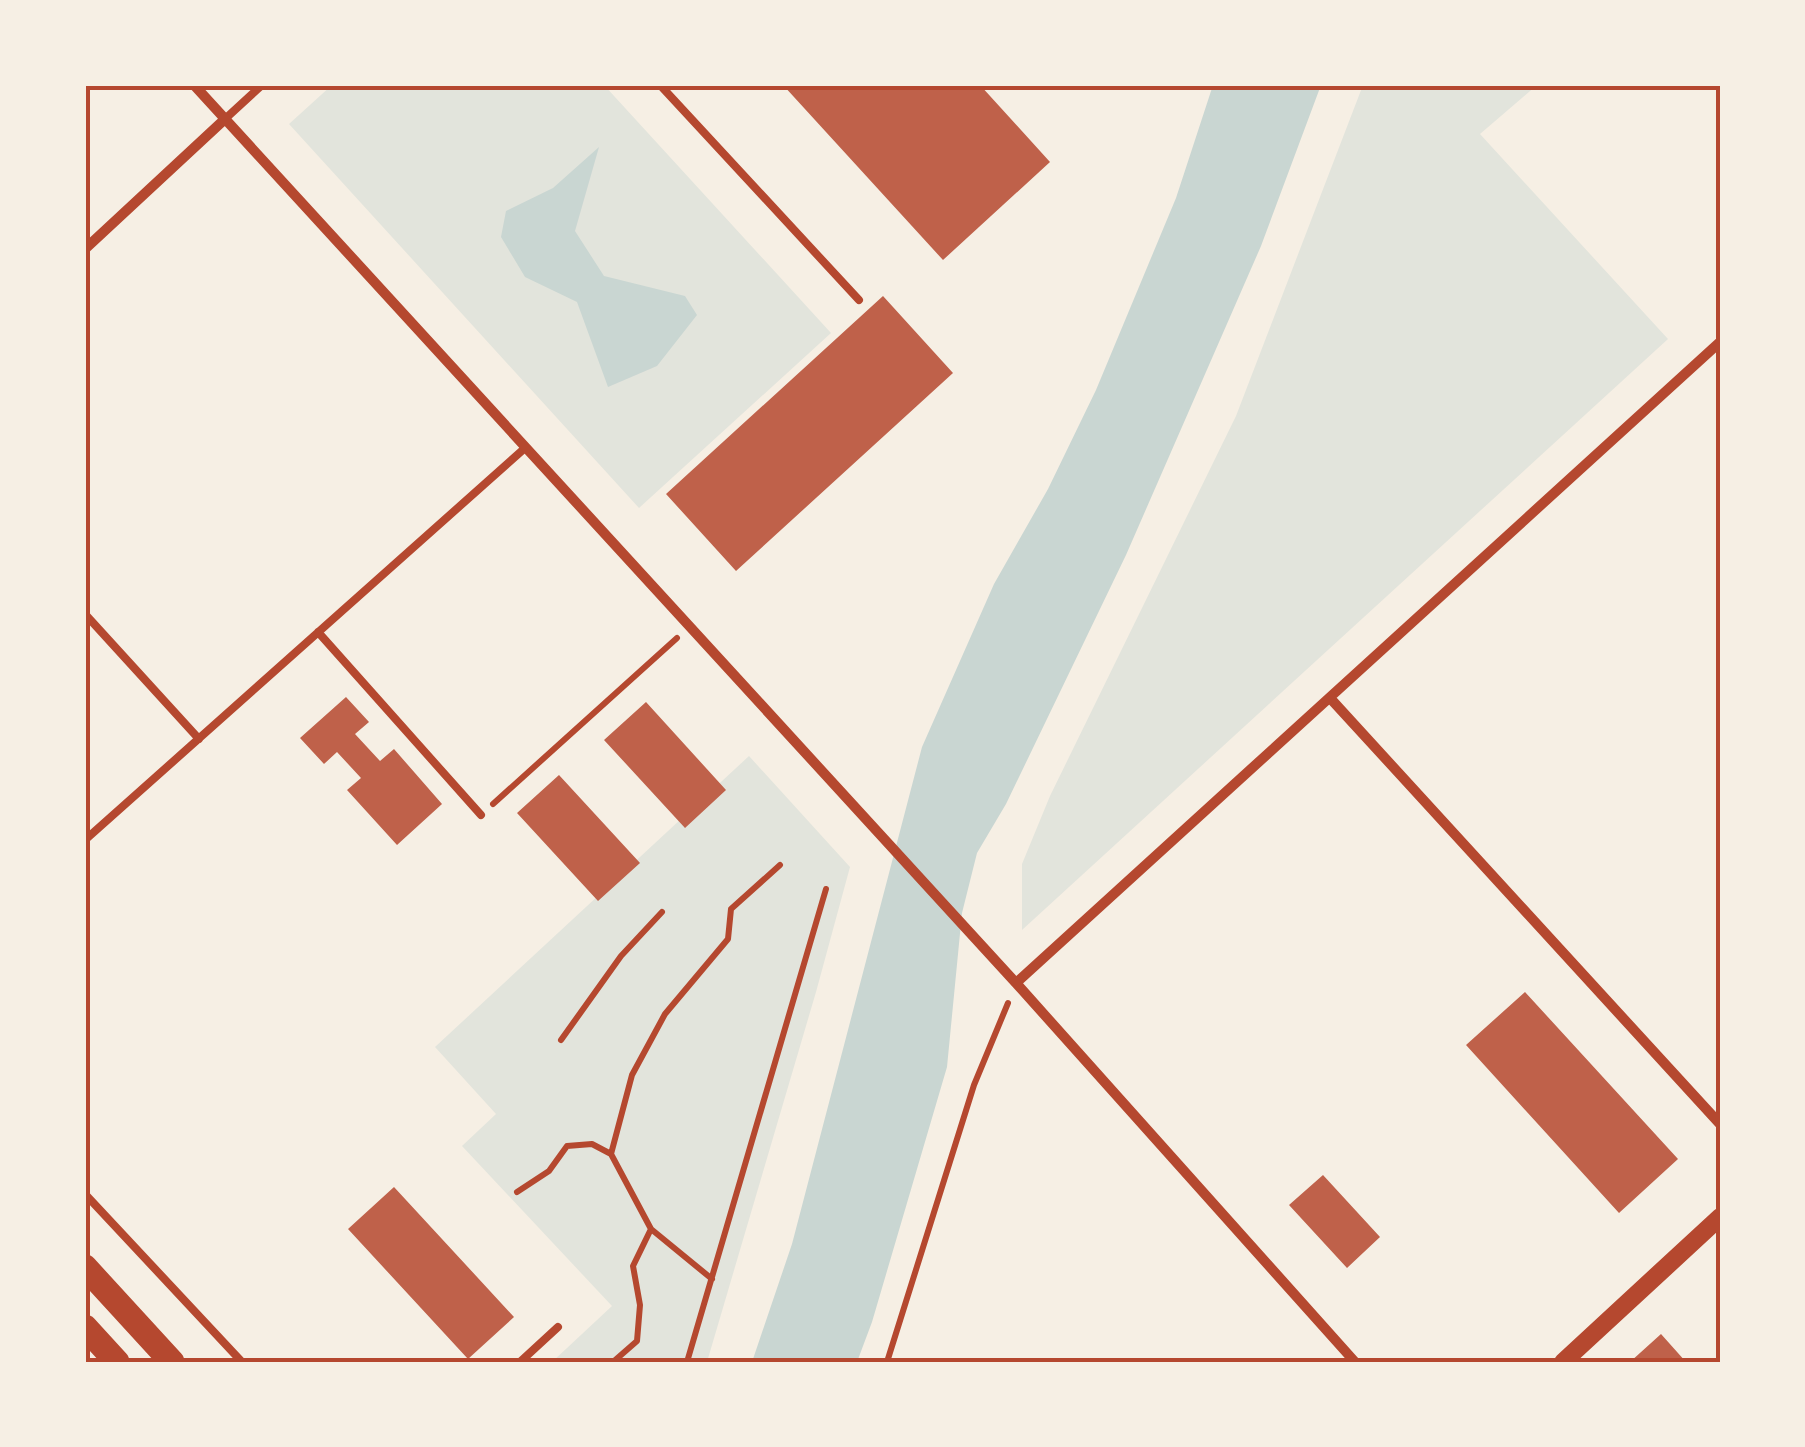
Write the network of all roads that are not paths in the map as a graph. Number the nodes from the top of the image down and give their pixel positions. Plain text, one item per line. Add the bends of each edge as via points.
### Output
1 (194, 85) edge
2 (262, 85) edge
3 (660, 85) edge
4 (226, 119) junction
5 (85, 249) edge
6 (859, 300) dead end
7 (1720, 342) edge
8 (525, 448) junction
9 (85, 614) edge
10 (318, 632) junction
11 (1330, 698) junction
12 (199, 739) junction
13 (481, 815) road end
14 (85, 840) edge
15 (1016, 983) junction
16 (1720, 1124) edge
17 (85, 1194) edge
18 (1720, 1217) edge
19 (85, 1268) edge
20 (85, 1326) edge
21 (558, 1327) dead end
22 (118, 1362) edge
23 (172, 1362) edge
24 (242, 1362) edge
25 (520, 1362) edge
26 (1355, 1362) edge
27 (1563, 1362) edge

1 - 4 street
2 - 4 lane
3 - 6 lane
4 - 5 street
4 - 8 street
7 - 11 street
8 - 10 lane
8 - 15 street
9 - 12 lane
10 - 12 lane
10 - 13 lane
11 - 15 street
11 - 16 street
12 - 14 lane
15 - 26 street
17 - 24 lane
18 - 27 street
19 - 23 main road
20 - 22 main road
21 - 25 lane

